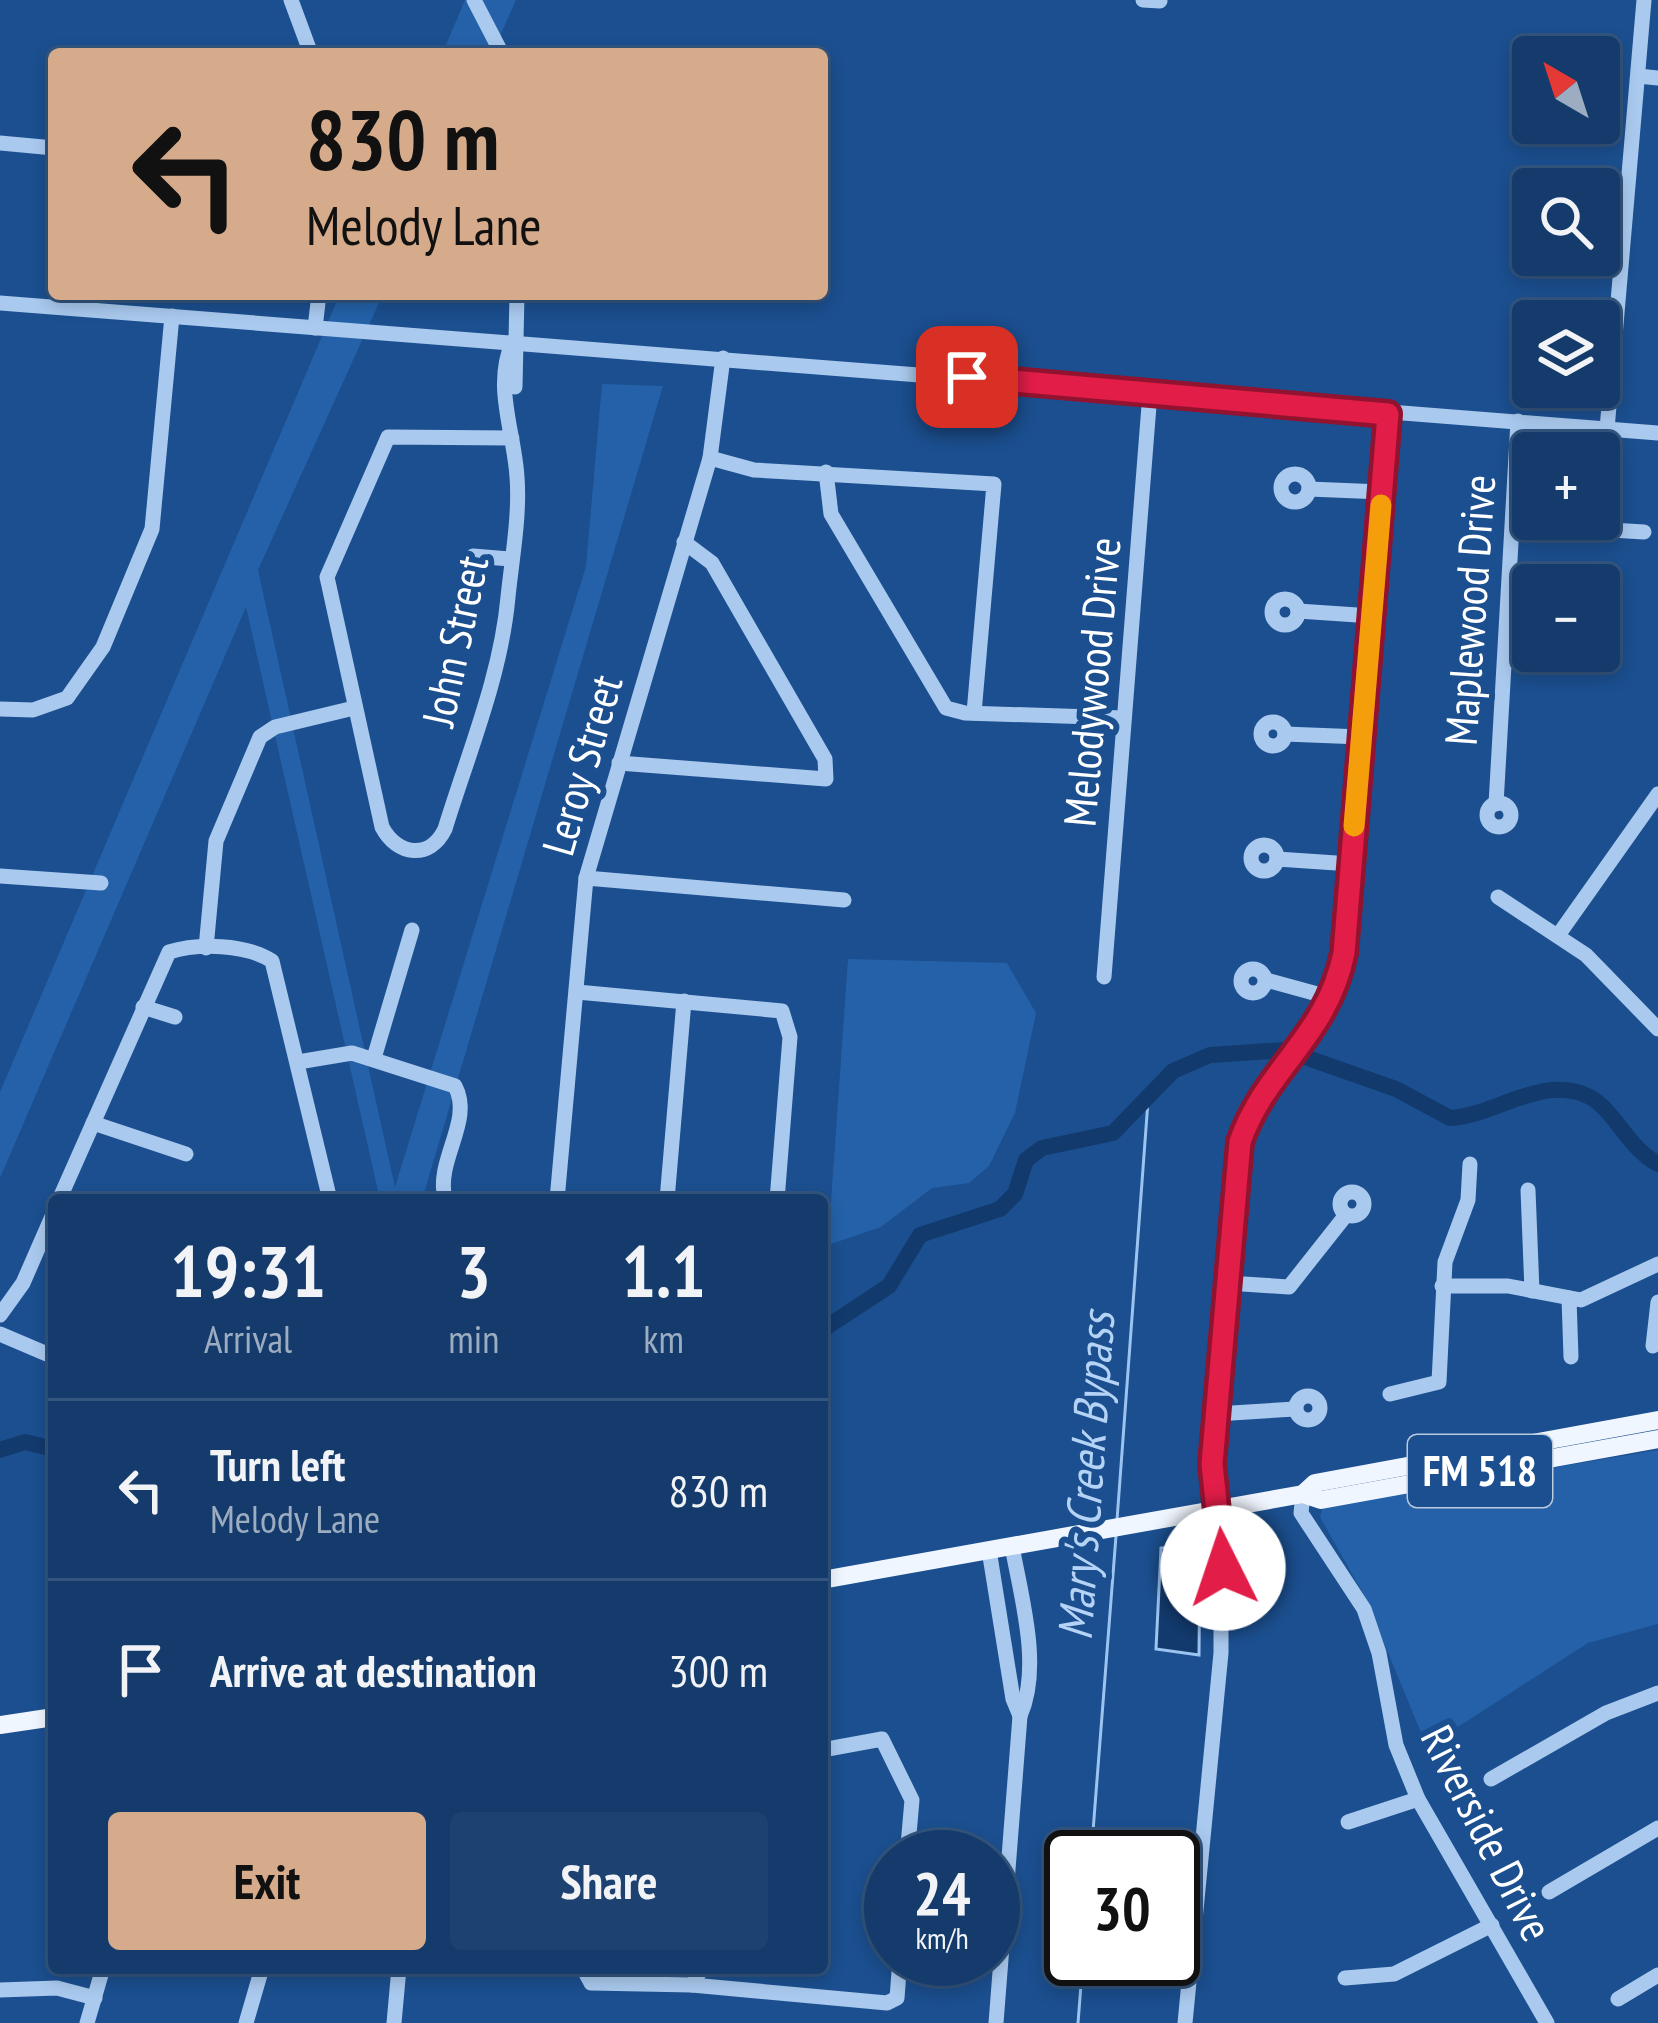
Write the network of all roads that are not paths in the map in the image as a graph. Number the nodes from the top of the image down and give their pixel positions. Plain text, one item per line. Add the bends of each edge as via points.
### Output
1 (291, 0) edge
2 (474, 0) edge
3 (1143, 0) edge
4 (1644, 0) edge
5 (1160, 1) edge
6 (309, 48) edge
7 (499, 48) edge
8 (1638, 76) junction
9 (1658, 78) edge
10 (0, 143) edge
11 (48, 147) edge
12 (318, 300) edge
13 (517, 300) edge
14 (0, 302) edge
15 (172, 316) junction
16 (315, 328) junction
17 (514, 341) junction
18 (723, 358) junction
19 (1150, 393) junction
20 (1388, 414) junction
21 (1518, 422) junction
22 (510, 429) junction
23 (1606, 429) junction
24 (1518, 432) edge
25 (1658, 433) edge
26 (710, 458) junction
27 (826, 472) junction
28 (1309, 488) dead end
29 (1382, 492) junction
30 (1620, 530) edge
31 (1645, 532) dead end
32 (1512, 540) edge
33 (684, 542) junction
34 (473, 556) dead end
35 (512, 559) junction
36 (1298, 611) dead end
37 (1372, 616) junction
38 (1505, 660) junction
39 (1512, 661) edge
40 (354, 708) junction
41 (0, 710) edge
42 (974, 713) junction
43 (1124, 718) junction
44 (1286, 734) dead end
45 (1361, 737) junction
46 (619, 763) junction
47 (1658, 794) edge
48 (1496, 804) dead end
49 (1277, 859) dead end
50 (1351, 864) junction
51 (0, 877) edge
52 (586, 878) junction
53 (101, 883) dead end
54 (1498, 897) dead end
55 (844, 900) dead end
56 (412, 930) dead end
57 (1559, 934) junction
58 (206, 948) junction
59 (1104, 977) dead end
60 (1266, 980) dead end
61 (577, 992) junction
62 (1332, 998) junction
63 (684, 1000) junction
64 (143, 1007) junction
65 (175, 1017) dead end
66 (1658, 1029) edge
67 (374, 1058) junction
68 (298, 1062) junction
69 (93, 1123) junction
70 (186, 1154) dead end
71 (1470, 1164) dead end
72 (1528, 1190) dead end
73 (62, 1194) edge
74 (329, 1194) edge
75 (444, 1194) edge
76 (558, 1194) edge
77 (668, 1194) edge
78 (777, 1194) edge
79 (1346, 1215) dead end
80 (48, 1235) edge
81 (1658, 1264) edge
82 (1228, 1283) junction
83 (1442, 1286) junction
84 (1532, 1291) junction
85 (1569, 1298) junction
86 (1658, 1302) edge
87 (0, 1315) edge
88 (0, 1334) edge
89 (1653, 1346) dead end
90 (48, 1354) edge
91 (1571, 1357) dead end
92 (1390, 1394) dead end
93 (1295, 1409) dead end
94 (1216, 1414) junction
95 (1658, 1420) edge
96 (1658, 1438) edge
97 (1303, 1494) junction
98 (1219, 1509) junction
99 (1012, 1546) junction
100 (988, 1550) junction
101 (828, 1579) edge
102 (1658, 1693) edge
103 (1021, 1716) junction
104 (44, 1718) edge
105 (0, 1725) edge
106 (828, 1749) edge
107 (1491, 1778) dead end
108 (1418, 1799) junction
109 (1348, 1822) dead end
110 (1658, 1828) edge
111 (910, 1830) edge
112 (1549, 1892) dead end
113 (1492, 1925) junction
114 (101, 1974) edge
115 (260, 1974) edge
116 (398, 1974) edge
117 (586, 1974) edge
118 (698, 1974) edge
119 (1658, 1975) edge
120 (1345, 1978) dead end
121 (692, 1985) junction
122 (898, 1986) edge
123 (0, 1990) edge
124 (95, 1998) junction
125 (1618, 1999) dead end
126 (87, 2023) edge
127 (246, 2023) edge
128 (394, 2023) edge
129 (996, 2023) edge
130 (1185, 2023) edge
131 (1547, 2023) edge

1 - 6 street
2 - 7 street
3 - 5 street
4 - 8 street
8 - 9 street
8 - 23 street
10 - 11 street
12 - 16 street
13 - 17 street, John Street
14 - 15 street
15 - 16 street
15 - 41 street via 152,529 103,647 67,698
16 - 17 street
17 - 18 street
17 - 22 street, John Street via 505,359
18 - 19 street
18 - 26 street, Leroy Street
19 - 20 street
19 - 43 street, Melodywood Drive
20 - 21 street
20 - 29 street
21 - 23 street
21 - 24 street, Maplewood Drive
22 - 35 street, John Street via 518,481
22 - 40 street via 395,433 381,443 327,577
23 - 25 street
26 - 27 street via 754,470
26 - 33 street, Leroy Street
27 - 42 street via 831,514 935,696 951,711
27 - 42 street via 994,484
28 - 29 street
29 - 37 street
30 - 31 street
32 - 38 street, Maplewood Drive
33 - 46 street, Leroy Street
33 - 46 street via 712,563 825,759 826,779
34 - 35 street
35 - 40 street, John Street via 500,648 445,829 432,846 410,851 382,827
36 - 37 street
37 - 45 street
38 - 39 street
38 - 48 street, Maplewood Drive
40 - 58 street via 260,736 215,841
42 - 43 street
43 - 59 street, Melodywood Drive
44 - 45 street
45 - 50 street
46 - 52 street, Leroy Street
47 - 57 street
49 - 50 street
50 - 62 street
51 - 53 street
52 - 55 street
52 - 61 street, Leroy Street
54 - 57 street
56 - 67 street
57 - 66 street
58 - 64 street via 169,952
58 - 68 street via 257,951 272,961
60 - 62 street
61 - 63 street
61 - 76 street, Leroy Street
62 - 82 street via 1261,1096 1240,1142
63 - 77 street
63 - 78 street via 778,1007 790,1026
64 - 65 street
64 - 69 street
67 - 68 street via 340,1052
67 - 75 street via 445,1080 460,1096
68 - 74 street
69 - 70 street
69 - 73 street
71 - 83 street via 1468,1200
72 - 84 street
79 - 82 street via 1288,1287
80 - 87 street
81 - 85 street via 1581,1300
82 - 94 street
83 - 84 street
83 - 92 street via 1439,1382
84 - 85 street
85 - 91 street
86 - 89 street
88 - 90 street
93 - 94 street
94 - 98 street
95 - 97 main road, FM 518 via 1315,1483
96 - 97 main road, FM 518 via 1321,1500
97 - 98 main road, FM 518
97 - 108 street, Riverside Drive via 1301,1513 1374,1635 1392,1733
98 - 99 main road, FM 518
98 - 130 street via 1220,1653
99 - 100 main road, FM 518
99 - 103 street via 1025,1622 1028,1698
100 - 101 main road, FM 518
100 - 103 street
102 - 107 street
103 - 129 street
104 - 105 main road
106 - 111 street via 882,1739 912,1800
108 - 109 street
108 - 113 street, Riverside Drive
110 - 112 street
113 - 120 street via 1394,1974
113 - 131 street, Riverside Drive
114 - 124 street
115 - 127 street
116 - 128 street
117 - 121 street via 591,1983
118 - 121 street
119 - 125 street
121 - 122 street via 887,2003
123 - 124 street via 57,1988
124 - 126 street

